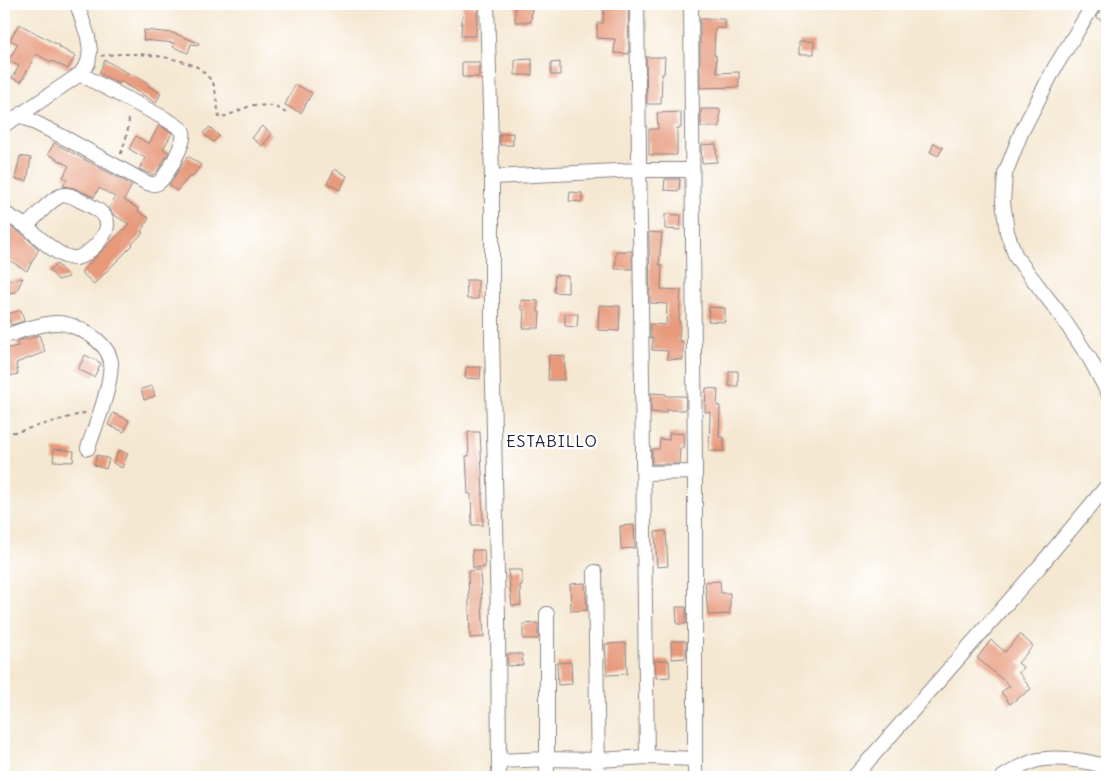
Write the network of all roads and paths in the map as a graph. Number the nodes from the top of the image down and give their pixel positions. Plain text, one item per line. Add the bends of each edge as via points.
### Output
1 (77, 4) edge
2 (487, 4) edge
3 (637, 4) edge
4 (691, 4) edge
5 (1094, 4) edge
6 (84, 68) junction
7 (128, 100) junction
8 (286, 114) dead end
9 (20, 116) junction
10 (4, 125) edge
11 (106, 160) junction
12 (639, 170) junction
13 (692, 170) junction
14 (492, 177) junction
15 (4, 213) edge
16 (26, 226) junction
17 (4, 336) edge
18 (1107, 391) edge
19 (104, 400) junction
20 (4, 433) edge
21 (88, 448) dead end
22 (695, 472) junction
23 (643, 473) junction
24 (1107, 486) edge
25 (595, 572) dead end
26 (547, 614) dead end
27 (547, 758) junction
28 (647, 758) junction
29 (696, 758) junction
30 (598, 760) junction
31 (499, 761) junction
32 (1107, 767) edge
33 (499, 777) edge
34 (547, 777) edge
35 (598, 777) edge
36 (695, 777) edge
37 (854, 777) edge
38 (1003, 777) edge

1 - 6 street via 90,51
2 - 14 street
3 - 12 street
4 - 13 street
5 - 18 street via 1021,133 1005,174 1003,202 1007,232 1016,256 1059,312
6 - 7 street
6 - 8 path via 101,56 115,53 175,59 199,68 214,84 219,118 252,105 274,106
6 - 9 street
7 - 11 path via 126,142 121,153 111,154
7 - 11 street via 176,125 184,137 158,183 143,181
9 - 10 street
9 - 11 street
12 - 13 street
12 - 14 street
12 - 23 street
13 - 22 street
14 - 31 street
15 - 16 street
16 - 16 street via 52,201 66,194 100,212 106,218 107,226 95,246 75,259 52,248
17 - 19 street via 56,322 97,339 107,350 111,362
19 - 20 path via 84,414
19 - 21 street
22 - 23 street
22 - 29 street
23 - 28 street
24 - 37 street
25 - 30 street
26 - 27 street
27 - 30 street
27 - 31 street
27 - 34 street
28 - 29 street
28 - 30 street
29 - 36 street
30 - 35 street
31 - 33 street
32 - 38 street via 1060,759 1038,760

